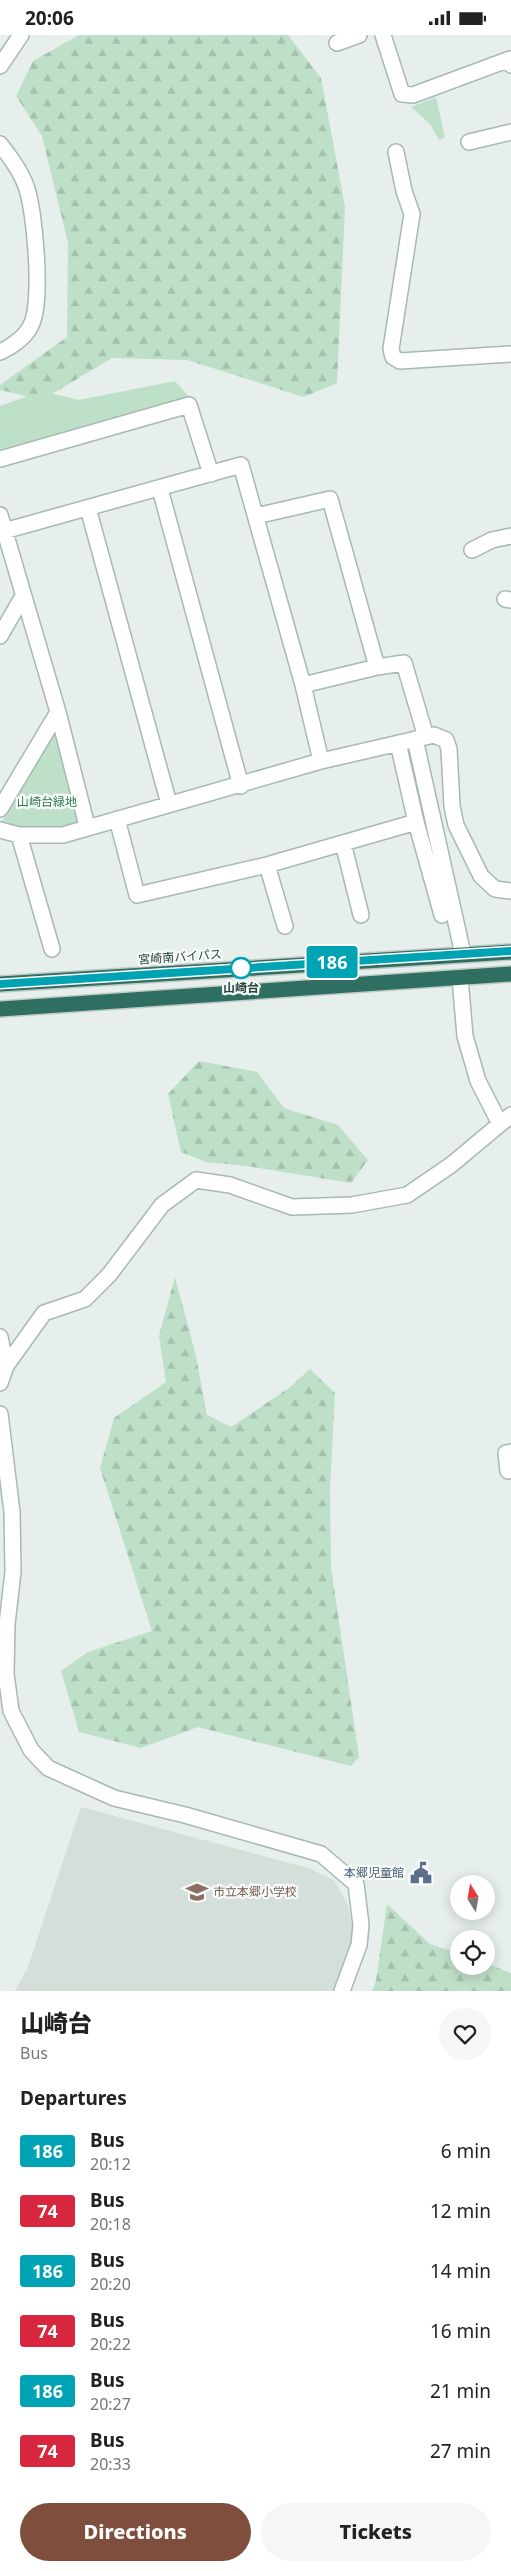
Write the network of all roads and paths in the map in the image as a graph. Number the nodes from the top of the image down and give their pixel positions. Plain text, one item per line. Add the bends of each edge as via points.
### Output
1 (21, 35) edge
2 (359, 35) edge
3 (382, 35) edge
4 (337, 43) dead end
5 (511, 65) edge
6 (0, 66) edge
7 (511, 132) edge
8 (469, 142) dead end
9 (0, 144) edge
10 (396, 151) dead end
11 (0, 352) edge
12 (511, 354) edge
13 (0, 459) edge
14 (211, 474) junction
15 (160, 489) junction
16 (88, 508) junction
17 (0, 515) edge
18 (256, 516) junction
19 (4, 531) junction
20 (511, 536) edge
21 (472, 550) dead end
22 (23, 596) junction
23 (0, 636) edge
24 (377, 667) junction
25 (303, 685) junction
26 (58, 713) junction
27 (421, 738) junction
28 (398, 743) junction
29 (321, 761) junction
30 (241, 786) junction
31 (169, 804) junction
32 (0, 809) edge
33 (117, 819) junction
34 (416, 822) junction
35 (88, 827) junction
36 (0, 830) edge
37 (19, 835) junction
38 (343, 843) junction
39 (268, 865) junction
40 (511, 891) edge
41 (361, 915) dead end
42 (442, 915) dead end
43 (285, 926) dead end
44 (52, 949) dead end
45 (511, 951) edge
46 (463, 954) junction
47 (511, 974) edge
48 (460, 978) junction
49 (0, 984) edge
50 (0, 1009) edge
51 (505, 1119) edge
52 (0, 1337) edge
53 (6, 1366) junction
54 (0, 1383) edge
55 (0, 1414) edge
56 (511, 1452) edge
57 (511, 1470) edge
58 (342, 1991) edge

1 - 6 street
2 - 4 street
3 - 5 street via 402,93 413,95 510,59
7 - 8 street
9 - 11 street via 18,170 31,202 37,281 32,325
10 - 12 street via 412,214 391,349 393,357 400,361
13 - 14 street via 189,405
14 - 15 street
14 - 18 street via 241,465
15 - 16 street
15 - 30 street
16 - 19 street
16 - 31 street
17 - 19 street
18 - 24 street via 330,499
18 - 25 street
19 - 22 street
20 - 21 street via 492,540
22 - 23 street
22 - 26 street
24 - 25 street
24 - 27 street via 404,663
25 - 29 street
26 - 32 street
26 - 35 street
27 - 28 street
27 - 40 street via 434,735 446,741 450,749 453,815 481,876 494,889
27 - 46 street
28 - 29 street
28 - 34 street
29 - 30 street
30 - 31 street
31 - 33 street
33 - 35 street
33 - 39 street via 137,895
34 - 38 street
34 - 42 street
35 - 37 street via 63,835
36 - 37 street
37 - 44 street
38 - 39 street
38 - 41 street
39 - 43 street
45 - 46 highway, 宮崎南バイパス
46 - 49 highway, 宮崎南バイパス
47 - 48 highway
48 - 50 highway
48 - 51 street via 465,1036 478,1081
51 - 53 street via 451,1165 407,1195 352,1205 292,1207 230,1185 196,1181 162,1205 109,1275 85,1299 44,1313
52 - 53 street
53 - 54 street
55 - 58 street via 12,1529 13,1572 6,1674 11,1711 31,1750 48,1768 114,1798 321,1854 356,1884 362,1925 359,1945
56 - 57 street via 506,1453 508,1471

